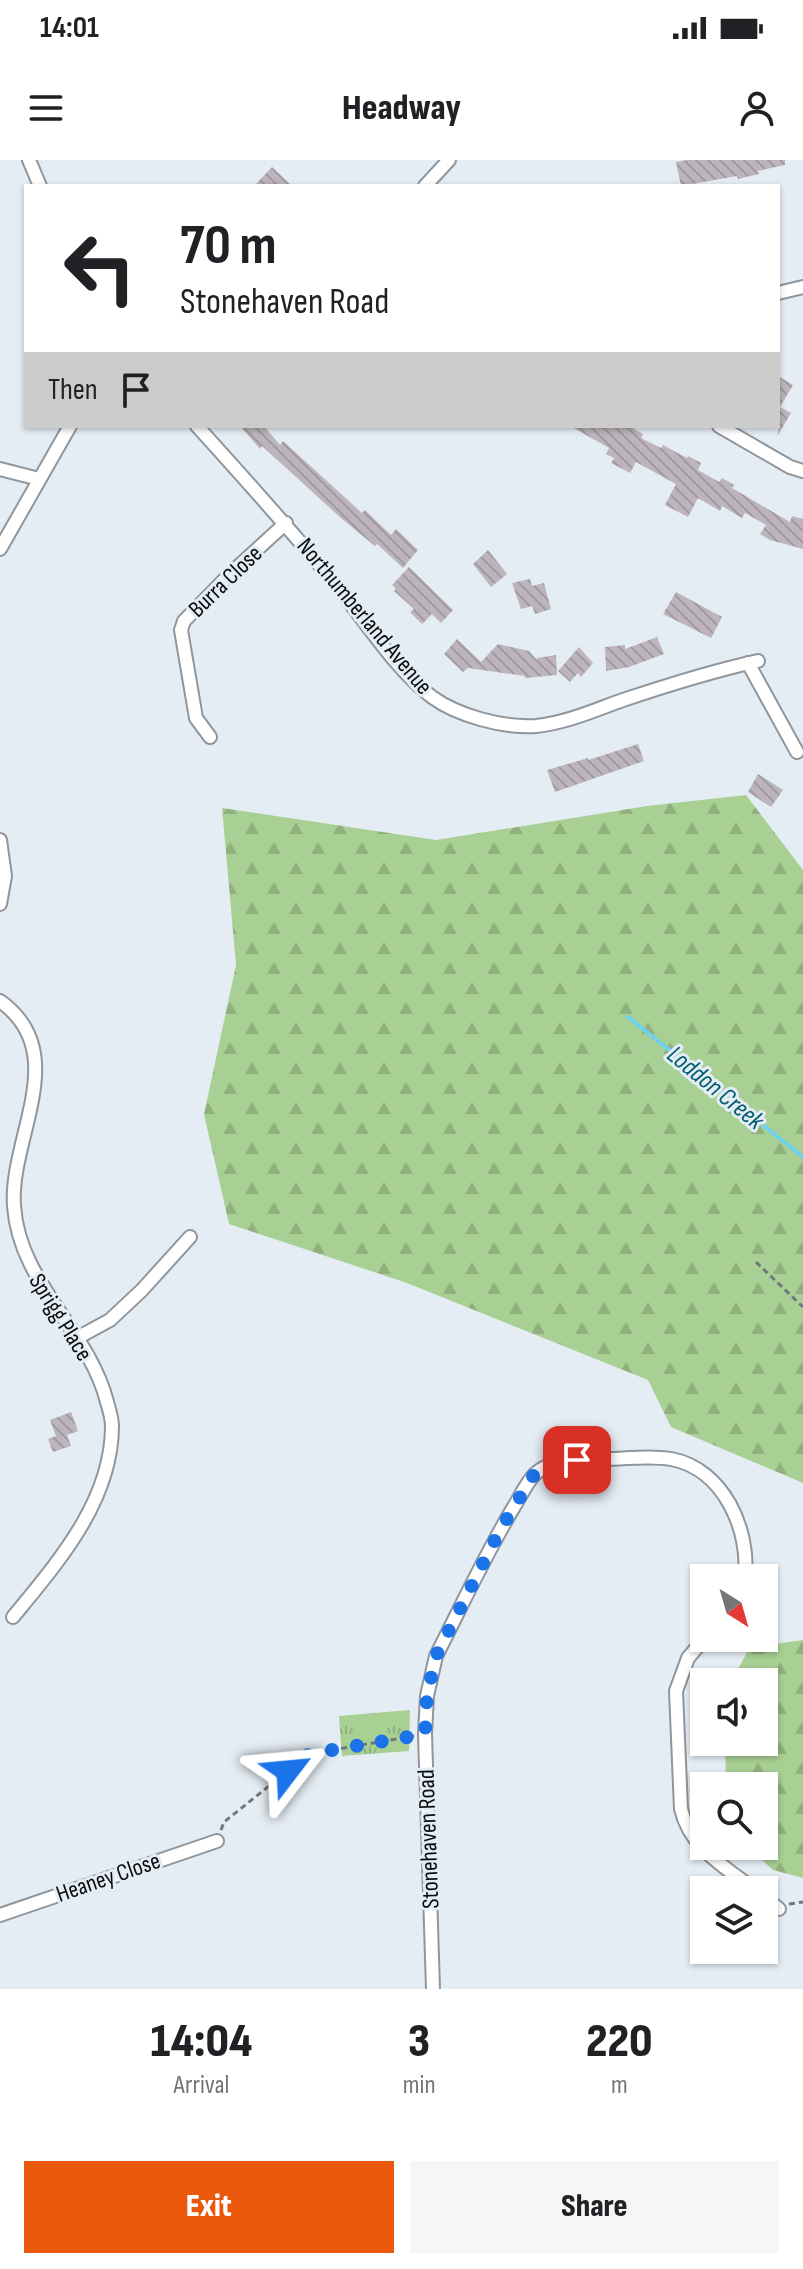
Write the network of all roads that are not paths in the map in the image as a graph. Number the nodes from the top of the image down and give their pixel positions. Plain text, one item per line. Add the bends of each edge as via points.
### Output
1 (29, 160) edge
2 (449, 160) edge
3 (39, 184) edge
4 (427, 184) edge
5 (803, 287) edge
6 (780, 293) edge
7 (69, 428) edge
8 (199, 428) edge
9 (722, 428) edge
10 (0, 469) edge
11 (803, 471) edge
12 (39, 479) junction
13 (286, 523) junction
14 (0, 549) edge
15 (210, 737) dead end
16 (797, 752) dead end
17 (0, 840) edge
18 (0, 904) edge
19 (0, 1001) edge
20 (190, 1237) dead end
21 (77, 1338) junction
22 (745, 1564) edge
23 (13, 1617) dead end
24 (693, 1652) edge
25 (217, 1841) road end
26 (737, 1876) edge
27 (0, 1915) edge
28 (433, 1989) edge

1 - 3 street
2 - 4 street
5 - 6 street
7 - 12 street
8 - 13 street, Northumberland Avenue
9 - 11 street
10 - 12 street
12 - 14 street
13 - 15 street, Burra Close via 184,621 181,630 196,718
13 - 16 street, Northumberland Avenue via 406,672 445,706 534,726 753,662
17 - 18 street via 5,876
19 - 21 street, Sprigg Place via 25,1026 37,1080 17,1163 14,1205 20,1241 50,1301
20 - 21 street via 110,1320
21 - 23 street, Sprigg Place via 102,1384 113,1424 106,1467 86,1519
22 - 28 street, Stonehaven Road via 739,1521 699,1471 672,1460 577,1460 552,1462 533,1476 436,1656 427,1696
24 - 26 street via 676,1691 681,1809 684,1824 700,1847
25 - 27 street, Heaney Close

